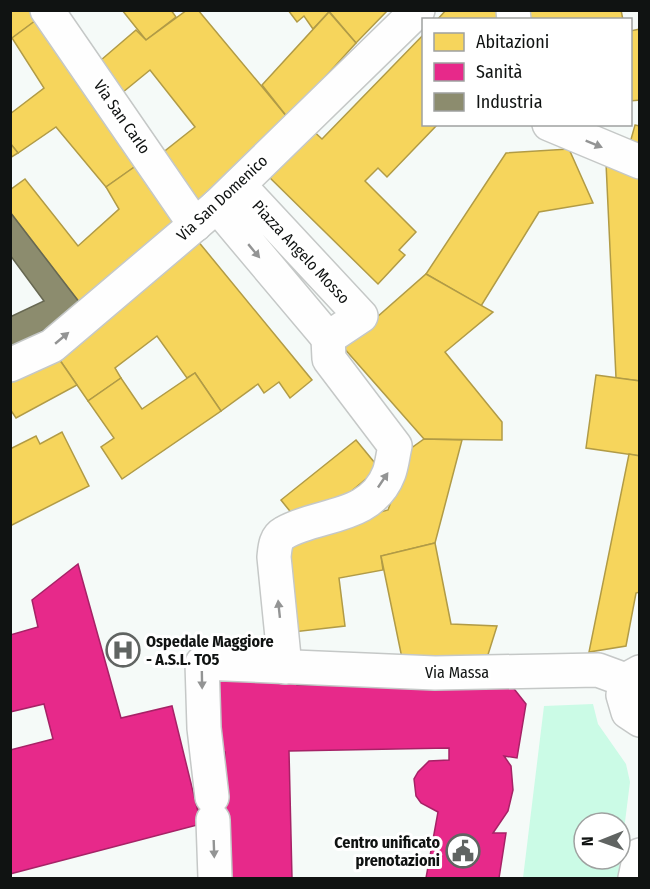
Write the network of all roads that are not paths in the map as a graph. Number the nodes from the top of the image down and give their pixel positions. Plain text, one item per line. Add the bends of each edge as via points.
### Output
1 (47, 10) edge
2 (418, 10) edge
3 (554, 126) edge
4 (639, 162) edge
5 (217, 205) junction
6 (10, 365) edge
7 (285, 667) junction
8 (636, 672) edge
9 (639, 720) edge
10 (639, 855) edge
11 (215, 879) edge
12 (635, 879) edge

1 - 5 street, Via San Carlo
2 - 5 street, Via San Domenico
3 -> 4 street
6 -> 5 street, Via San Domenico via 52,346
7 -> 5 street, Piazza Angelo Mosso via 273,557 275,543 284,533 351,511 371,497 388,474 394,446 328,348
7 - 8 street, Via Massa via 435,673
7 -> 11 street, Via Massa via 202,663
8 - 9 street via 623,695 624,704
10 - 12 street

